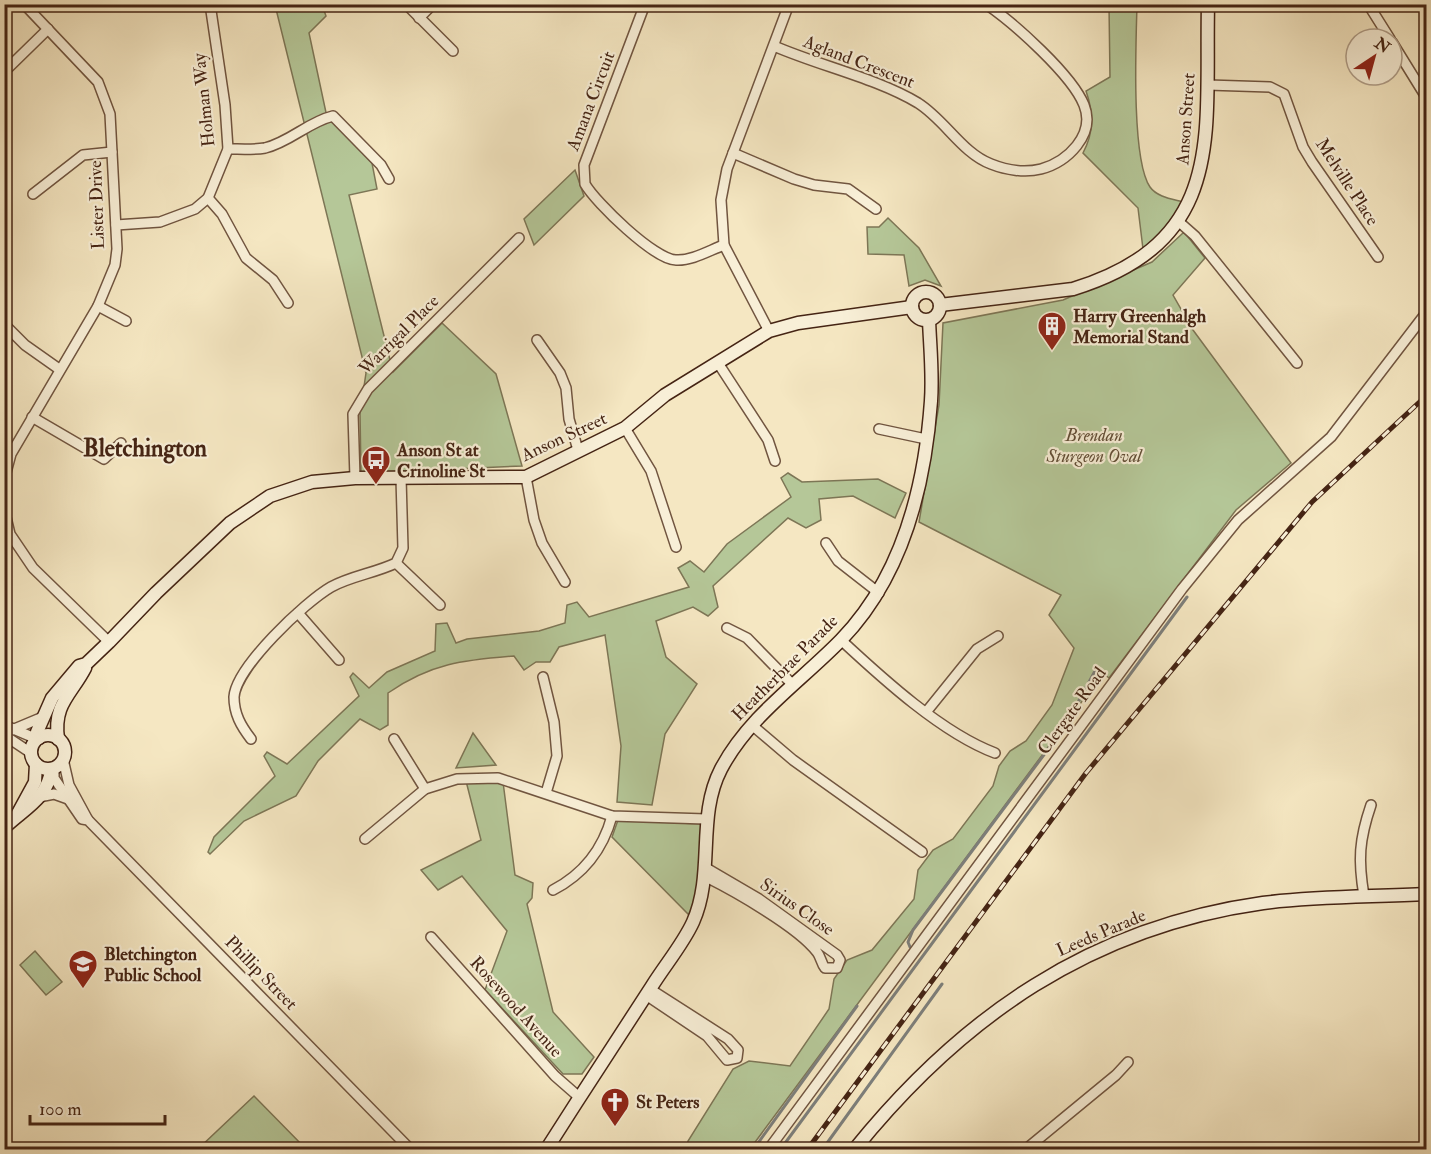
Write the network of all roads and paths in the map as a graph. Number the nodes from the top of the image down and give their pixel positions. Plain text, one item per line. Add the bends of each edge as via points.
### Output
1 (24, 4) edge
2 (210, 4) edge
3 (406, 4) edge
4 (433, 4) edge
5 (645, 4) edge
6 (789, 4) edge
7 (986, 4) edge
8 (1208, 4) edge
9 (1368, 4) edge
10 (419, 18) junction
11 (1382, 27) edge
12 (48, 29) junction
13 (774, 46) junction
14 (453, 51) dead end
15 (1404, 62) edge
16 (4, 72) edge
17 (1208, 85) junction
18 (1426, 98) edge
19 (228, 149) junction
20 (112, 152) junction
21 (734, 153) junction
22 (389, 179) dead end
23 (33, 194) dead end
24 (208, 198) junction
25 (876, 209) dead end
26 (1178, 221) junction
27 (116, 225) junction
28 (519, 238) dead end
29 (724, 245) junction
30 (1378, 257) dead end
31 (288, 303) dead end
32 (940, 305) junction
33 (98, 306) junction
34 (912, 307) junction
35 (1426, 313) edge
36 (929, 320) junction
37 (126, 321) dead end
38 (4, 324) edge
39 (769, 332) junction
40 (537, 340) dead end
41 (718, 363) junction
42 (1297, 363) dead end
43 (59, 369) junction
44 (32, 417) junction
45 (625, 428) junction
46 (879, 429) dead end
47 (926, 439) junction
48 (122, 443) dead end
49 (578, 450) junction
50 (775, 461) dead end
51 (526, 477) junction
52 (355, 478) junction
53 (401, 478) junction
54 (4, 480) edge
55 (4, 509) edge
56 (826, 543) dead end
57 (676, 547) dead end
58 (396, 563) junction
59 (565, 582) dead end
60 (879, 593) junction
61 (440, 605) dead end
62 (298, 613) junction
63 (726, 628) dead end
64 (998, 636) dead end
65 (841, 640) junction
66 (110, 642) junction
67 (339, 660) dead end
68 (86, 664) junction
69 (543, 677) dead end
70 (792, 684) junction
71 (927, 711) junction
72 (43, 717) junction
73 (753, 726) junction
74 (7, 730) edge
75 (38, 738) junction
76 (58, 739) junction
77 (251, 739) dead end
78 (394, 739) dead end
79 (995, 753) dead end
80 (34, 759) junction
81 (56, 765) junction
82 (425, 789) junction
83 (546, 793) junction
84 (39, 797) junction
85 (68, 799) junction
86 (1371, 805) dead end
87 (16, 816) junction
88 (612, 816) junction
89 (706, 819) junction
90 (88, 820) junction
91 (4, 828) edge
92 (365, 840) dead end
93 (922, 852) dead end
94 (706, 873) junction
95 (553, 890) dead end
96 (1426, 894) edge
97 (1364, 896) junction
98 (431, 937) dead end
99 (648, 992) junction
100 (1128, 1062) dead end
101 (579, 1097) junction
102 (411, 1149) edge
103 (546, 1149) edge
104 (768, 1149) edge
105 (854, 1149) edge
106 (1025, 1149) edge

1 - 12 street, Lister Drive
2 - 19 street, Holman Way
3 - 10 street
4 - 10 street
5 - 29 street, Amana Circuit via 584,165 585,184 648,249 668,259 687,259
6 - 13 street
7 - 13 street, Agland Crescent via 1008,20 1070,83 1085,108 1086,129 1080,141 1066,158 1039,170 990,164 919,104
8 - 17 street, Anson Street
9 - 11 street
10 - 14 street
12 - 16 street
12 - 20 street, Lister Drive via 98,82 110,114
13 - 21 street
15 - 18 street
17 - 26 street, Anson Street via 1201,170
17 - 30 street, Melville Place via 1270,87 1284,94 1303,147
19 - 22 street via 265,148 316,120 333,116 381,165
19 - 24 street, Holman Way
20 - 23 street via 83,155
20 - 27 street, Lister Drive
21 - 25 street via 794,179 848,189
21 - 29 street via 723,184
24 - 27 street via 195,209 160,222
24 - 31 street via 222,214 246,258 273,280
26 - 32 street, Anson Street via 1153,249 1087,285
26 - 42 street via 1195,236
27 - 33 street, Lister Drive via 115,265
28 - 52 street, Warrigal Place via 368,389 353,414
29 - 39 street
32 - 34 street via 934,295 927,293 916,297
32 - 36 street
33 - 37 street
33 - 43 street, Lister Drive
34 - 36 street via 918,317
34 - 39 street, Anson Street via 798,322
35 - 104 street, Clergate Road via 1331,437 1238,520 1182,589
36 - 47 street, Heatherbrae Parade via 931,399
38 - 43 street
39 - 41 street, Anson Street
40 - 49 street via 566,388
41 - 45 street, Anson Street via 665,395
41 - 50 street via 768,440
43 - 44 street, Lister Drive
44 - 48 street via 104,459
44 - 54 street, Lister Drive via 11,454
45 - 49 street, Anson Street
45 - 57 street via 651,471
46 - 47 street
47 - 60 street, Heatherbrae Parade via 914,509
49 - 51 street, Anson Street
51 - 53 street, Anson Street
51 - 59 street via 542,543
52 - 53 street, Anson Street
52 - 66 street, Anson Street via 312,482 270,496 246,512 156,593
53 - 58 street via 403,548
55 - 66 street via 10,534 33,568
56 - 60 street via 838,561
58 - 61 street
58 - 62 street via 330,588
60 - 65 street, Heatherbrae Parade
62 - 67 street
62 - 77 street via 270,639 242,674 234,696 237,721
63 - 70 street via 747,638
64 - 71 street via 977,649
65 - 70 street, Heatherbrae Parade
65 - 71 street
66 - 68 street, Anson Street
68 - 72 street, Anson Street via 62,684
68 - 76 street, Anson Street via 62,704 56,725
69 - 83 street via 557,756
70 - 73 street, Heatherbrae Parade
71 - 79 street via 970,744
72 - 74 street
72 - 75 street, Anson Street
73 - 89 street, Heatherbrae Parade via 716,779
73 - 93 street via 793,760
74 - 75 street
74 - 80 street
75 - 76 street via 49,735
75 - 80 street
76 - 81 street via 63,746
78 - 82 street
80 - 81 street
80 - 87 street via 35,782
81 - 84 street
81 - 85 street, Phillip Street via 54,778
81 - 90 street, Phillip Street
82 - 83 street via 458,779 498,778
82 - 92 street
83 - 88 street
84 - 85 street via 54,794
84 - 87 street via 22,815
85 - 90 street, Phillip Street via 82,819
86 - 97 street via 1359,855
87 - 91 street
88 - 89 street
88 - 95 street via 606,840 586,866
89 - 94 street, Heatherbrae Parade
90 - 102 street, Phillip Street
94 - 94 street, Sirius Close via 759,899 837,955 837,968 825,968 817,951
94 - 99 street, Heatherbrae Parade via 693,921
96 - 97 street, Leeds Parade
97 - 105 street, Leeds Parade via 1275,902 1206,914 1141,934 1072,964 1009,1001 947,1049
98 - 101 street, Rosewood Avenue via 555,1076
99 - 99 street via 728,1039 738,1050 737,1058 727,1060 707,1036
99 - 101 street, Heatherbrae Parade
100 - 106 street
101 - 103 street, Heatherbrae Parade

